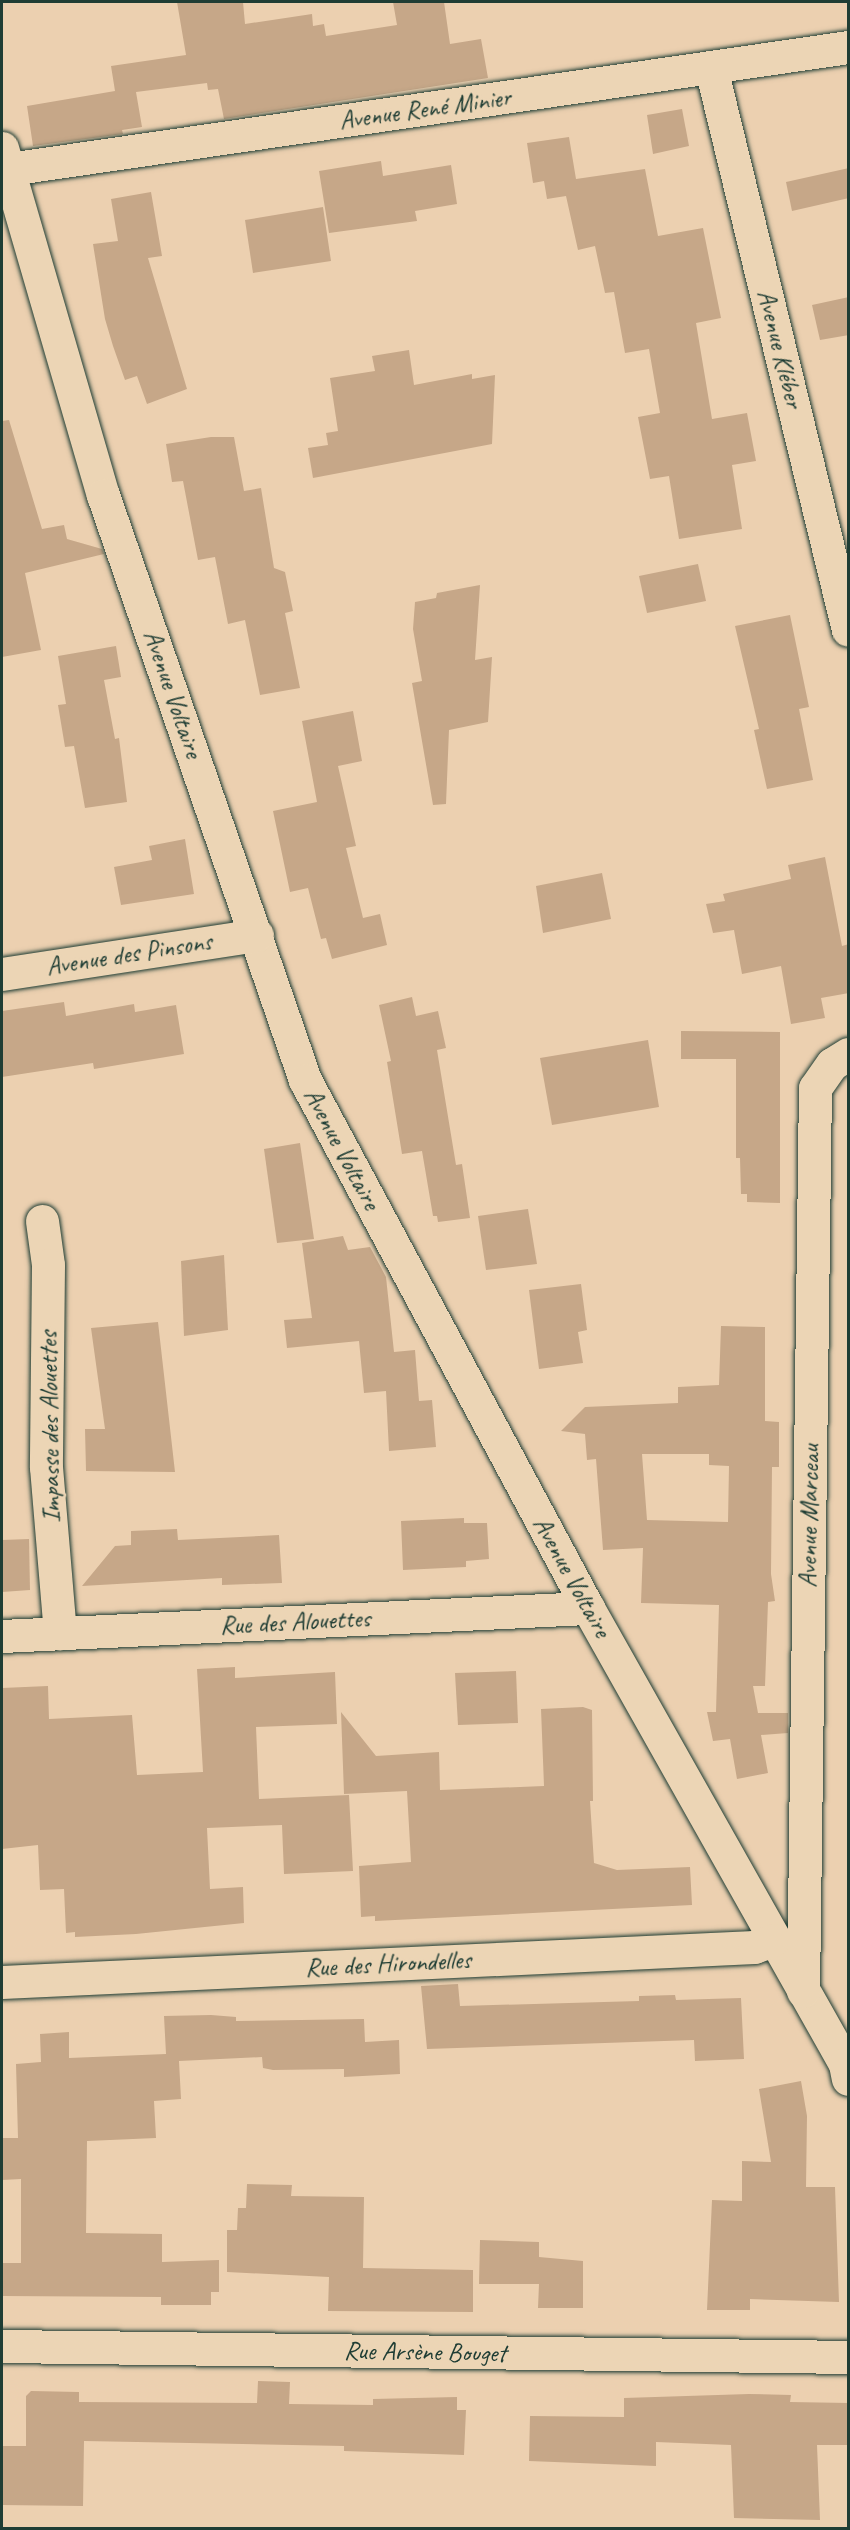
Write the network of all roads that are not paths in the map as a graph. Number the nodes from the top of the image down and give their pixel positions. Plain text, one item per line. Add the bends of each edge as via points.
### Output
1 (849, 47) edge
2 (711, 68) junction
3 (4, 162) edge
4 (849, 630) edge
5 (257, 935) junction
6 (2, 974) edge
7 (849, 1054) edge
8 (42, 1221) dead end
9 (588, 1608) junction
10 (60, 1633) junction
11 (2, 1635) edge
12 (773, 1940) junction
13 (2, 1982) edge
14 (803, 1993) junction
15 (847, 2069) edge
16 (2, 2346) edge
17 (849, 2357) edge

1 - 2 street, Avenue René Minier
2 - 3 street, Avenue René Minier
2 - 4 street, Avenue Kléber
3 - 5 street, Avenue Voltaire via 103,495
5 - 6 street, Avenue des Pinsons
5 - 9 street, Avenue Voltaire via 304,1080
7 - 14 street, Avenue Marceau via 832,1064 815,1088
8 - 10 street, Impasse des Alouettes via 48,1265 46,1467
9 - 10 street, Rue des Alouettes
9 - 12 street, Avenue Voltaire
10 - 11 street, Rue des Alouettes
12 - 13 street, Rue des Hirondelles via 754,1947
12 - 14 street, Avenue Voltaire
14 - 15 street, Avenue Voltaire
16 - 17 street, Rue Arsène Bouget

